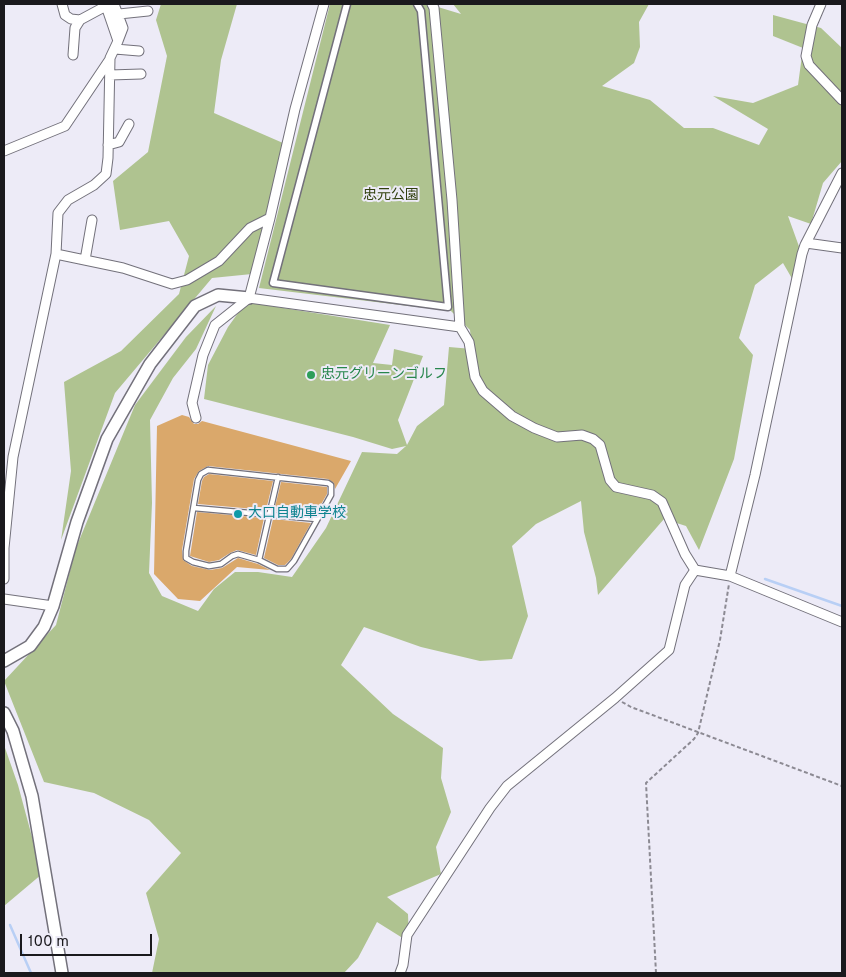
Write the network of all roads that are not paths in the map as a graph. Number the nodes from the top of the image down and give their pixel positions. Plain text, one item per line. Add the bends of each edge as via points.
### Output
1 (62, 4) edge
2 (324, 4) edge
3 (348, 4) edge
4 (417, 4) edge
5 (432, 4) edge
6 (821, 4) edge
7 (113, 6) edge
8 (148, 11) dead end
9 (80, 20) junction
10 (116, 45) junction
11 (139, 51) dead end
12 (73, 55) dead end
13 (110, 58) junction
14 (110, 74) junction
15 (141, 74) dead end
16 (842, 100) edge
17 (128, 124) dead end
18 (108, 145) junction
19 (4, 151) edge
20 (842, 173) edge
21 (270, 218) junction
22 (92, 220) dead end
23 (806, 243) junction
24 (842, 248) edge
25 (56, 254) junction
26 (85, 260) junction
27 (249, 298) junction
28 (460, 327) junction
29 (196, 418) dead end
30 (278, 477) junction
31 (194, 508) junction
32 (270, 514) junction
33 (317, 519) junction
34 (259, 560) junction
35 (695, 570) junction
36 (730, 576) junction
37 (4, 579) edge
38 (4, 599) edge
39 (54, 606) junction
40 (842, 622) edge
41 (4, 661) edge
42 (4, 714) edge
43 (62, 973) edge
44 (400, 973) edge

1 - 9 street via 65,15
2 - 21 street
3 - 4 street via 273,283 448,307
5 - 28 street via 452,200
6 - 16 street via 812,25 806,56 809,65
7 - 8 street
7 - 9 street
7 - 10 street
7 - 10 street via 123,28
9 - 12 street via 75,28
10 - 11 street
10 - 13 street
13 - 14 street
13 - 19 street via 65,126
14 - 15 street
14 - 18 street
17 - 18 street via 119,142
18 - 25 street via 106,174 68,200 58,213
20 - 23 street
21 - 26 street via 250,228 219,261 187,280 172,284
21 - 27 street
22 - 26 street
23 - 24 street
23 - 36 street
25 - 26 street
25 - 37 street via 13,457
27 - 28 street
27 - 29 street via 216,325 203,355 192,403
27 - 39 street via 218,295 195,306 150,364 107,439 77,522
28 - 35 street via 469,342 475,377 483,391 512,416 534,428 557,438 582,436 593,439 600,445 610,480 616,487 652,495 662,502 684,554
30 - 31 lane via 208,470 198,480
30 - 32 lane
30 - 33 lane via 331,486 331,495
31 - 32 lane
31 - 34 lane via 186,558 209,566 222,564 238,554
32 - 33 lane
32 - 34 lane
33 - 34 lane via 287,569 277,569
35 - 36 street
35 - 44 street via 685,585 669,650 508,786 490,808 407,935
36 - 40 street
38 - 39 street
39 - 41 street via 30,646
42 - 43 street via 13,730 32,796

